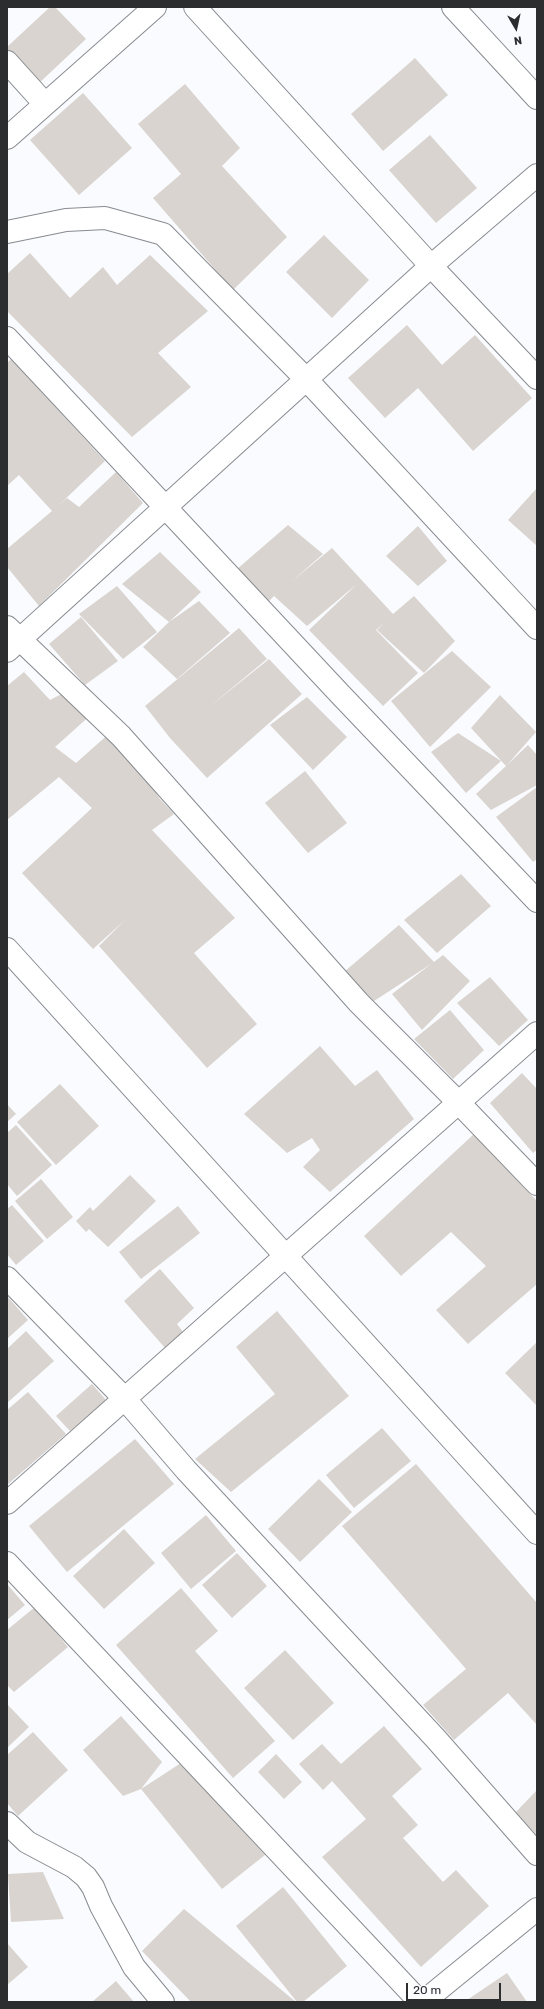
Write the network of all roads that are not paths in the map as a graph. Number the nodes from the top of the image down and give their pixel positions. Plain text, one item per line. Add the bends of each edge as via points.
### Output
1 (155, 7) edge
2 (195, 7) edge
3 (453, 7) edge
4 (7, 62) edge
5 (537, 98) edge
6 (45, 104) junction
7 (7, 138) edge
8 (537, 175) edge
9 (7, 232) edge
10 (431, 266) junction
11 (7, 338) edge
12 (537, 378) edge
13 (306, 379) junction
14 (166, 507) junction
15 (537, 628) edge
16 (11, 639) edge
17 (537, 902) edge
18 (7, 949) edge
19 (537, 1033) edge
20 (458, 1102) junction
21 (537, 1184) edge
22 (285, 1255) junction
23 (7, 1278) edge
24 (124, 1398) junction
25 (7, 1503) edge
26 (537, 1533) edge
27 (7, 1563) edge
28 (7, 1823) edge
29 (537, 1854) edge
30 (537, 1909) edge
31 (163, 2002) edge
32 (422, 2002) edge

1 - 6 street
2 - 10 street
3 - 5 street
4 - 6 street
6 - 7 street
8 - 10 street
9 - 13 street via 66,220 105,218 163,234
10 - 12 street
10 - 13 street
11 - 14 street
13 - 14 street
13 - 15 street
14 - 16 street
14 - 17 street
16 - 20 street via 121,736 359,1003
18 - 22 street
19 - 20 street
20 - 21 street
20 - 22 street
22 - 24 street
22 - 26 street
23 - 24 street
24 - 25 street
24 - 29 street via 186,1470 436,1739
27 - 32 street
28 - 31 street via 27,1842 74,1867 86,1877 134,1967
30 - 32 street

